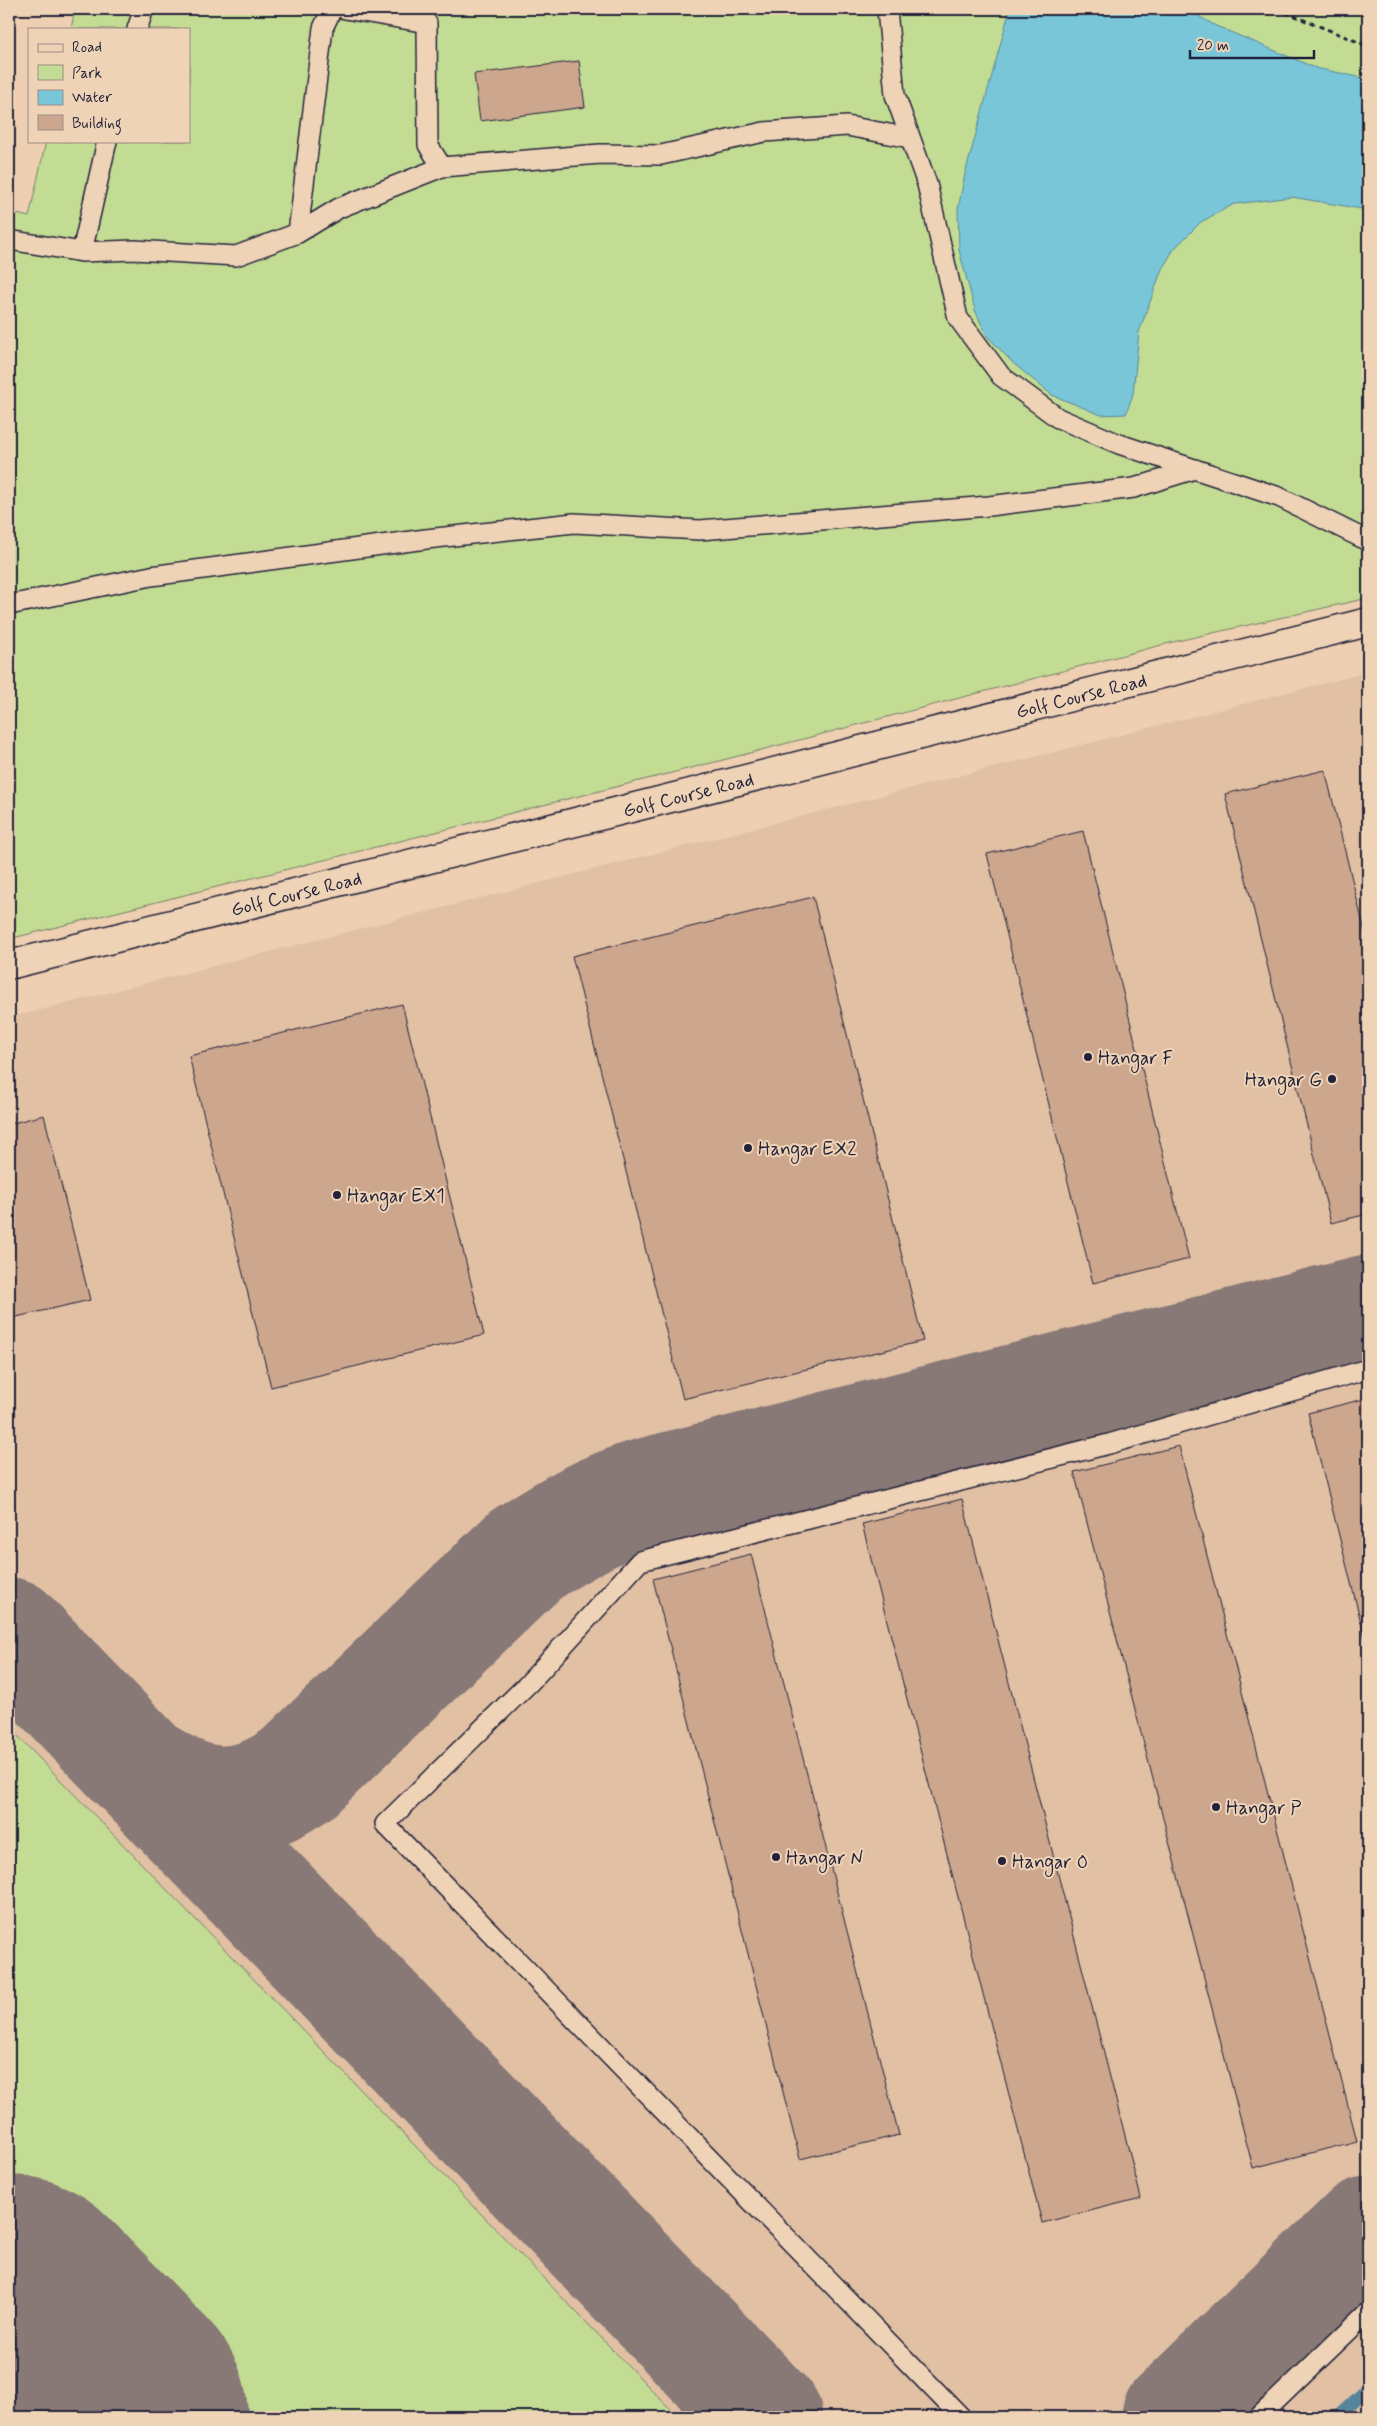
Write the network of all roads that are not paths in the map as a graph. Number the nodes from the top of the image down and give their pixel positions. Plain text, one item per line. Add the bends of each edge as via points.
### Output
1 (144, 9) edge
2 (332, 9) edge
3 (345, 9) edge
4 (887, 9) edge
5 (136, 28) edge
6 (910, 138) junction
7 (107, 142) edge
8 (442, 168) junction
9 (298, 233) junction
10 (9, 240) edge
11 (82, 252) junction
12 (1195, 469) junction
13 (1368, 541) edge
14 (9, 605) edge
15 (1368, 622) edge
16 (9, 965) edge
17 (1368, 1369) edge
18 (1368, 2312) edge
19 (961, 2417) edge
20 (1259, 2417) edge

1 - 5 lane
2 - 9 lane via 324,28
3 - 8 lane via 427,23 428,145
4 - 6 lane via 895,95
6 - 8 lane via 848,126 764,132 661,155 600,154
6 - 12 lane via 927,184 958,318 1000,376 1058,418 1119,444
7 - 11 lane
8 - 9 lane via 339,208
9 - 11 lane via 236,256 134,250
10 - 11 lane
12 - 13 lane via 1279,497
12 - 14 lane via 1134,488 989,506 700,530 574,523 426,539 151,576
15 - 16 street, Golf Course Road
17 - 19 lane via 1109,1444 640,1561 529,1683 386,1824
18 - 20 lane

